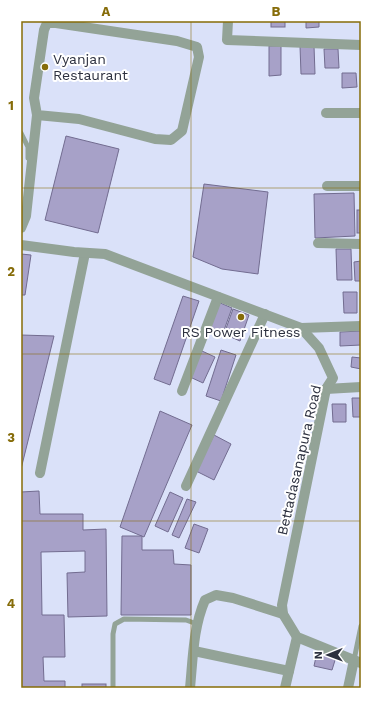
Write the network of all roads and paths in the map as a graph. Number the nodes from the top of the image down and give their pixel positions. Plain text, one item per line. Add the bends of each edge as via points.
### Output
1 (228, 21) edge
2 (361, 45) edge
3 (326, 113) dead end
4 (361, 113) edge
5 (38, 115) junction
6 (21, 133) edge
7 (327, 186) dead end
8 (361, 186) edge
9 (21, 205) edge
10 (21, 228) edge
11 (318, 243) dead end
12 (361, 244) edge
13 (21, 245) edge
14 (85, 253) junction
15 (218, 297) junction
16 (265, 314) junction
17 (361, 326) edge
18 (300, 328) junction
19 (361, 387) edge
20 (326, 389) junction
21 (182, 391) dead end
22 (40, 473) dead end
23 (186, 486) dead end
24 (283, 614) junction
25 (197, 624) junction
26 (361, 626) edge
27 (297, 636) junction
28 (194, 651) junction
29 (358, 662) edge
30 (289, 671) junction
31 (113, 688) edge
32 (190, 688) edge
33 (285, 688) edge
34 (348, 688) edge

1 - 2 street via 227,40
3 - 4 street
5 - 5 street via 34,98 44,30 48,23 197,47 199,57 182,131 171,140 155,139 79,119
5 - 10 street via 26,216
6 - 9 lane via 28,147 28,169
7 - 8 street
11 - 12 street
13 - 14 street, Bettadasanapura Road
14 - 15 street, Bettadasanapura Road via 105,254
14 - 22 street
15 - 16 street, Bettadasanapura Road
15 - 21 street
16 - 18 street, Bettadasanapura Road
16 - 23 street
17 - 18 street
18 - 20 street, Bettadasanapura Road via 319,348 333,378
19 - 20 street
20 - 24 street, Bettadasanapura Road via 282,605
24 - 25 street via 216,594 205,600
24 - 27 street
25 - 28 street
25 - 31 lane via 186,620 124,619 115,624
26 - 29 lane
27 - 29 street
27 - 30 street
28 - 30 street
28 - 32 street
29 - 34 street
30 - 33 street

